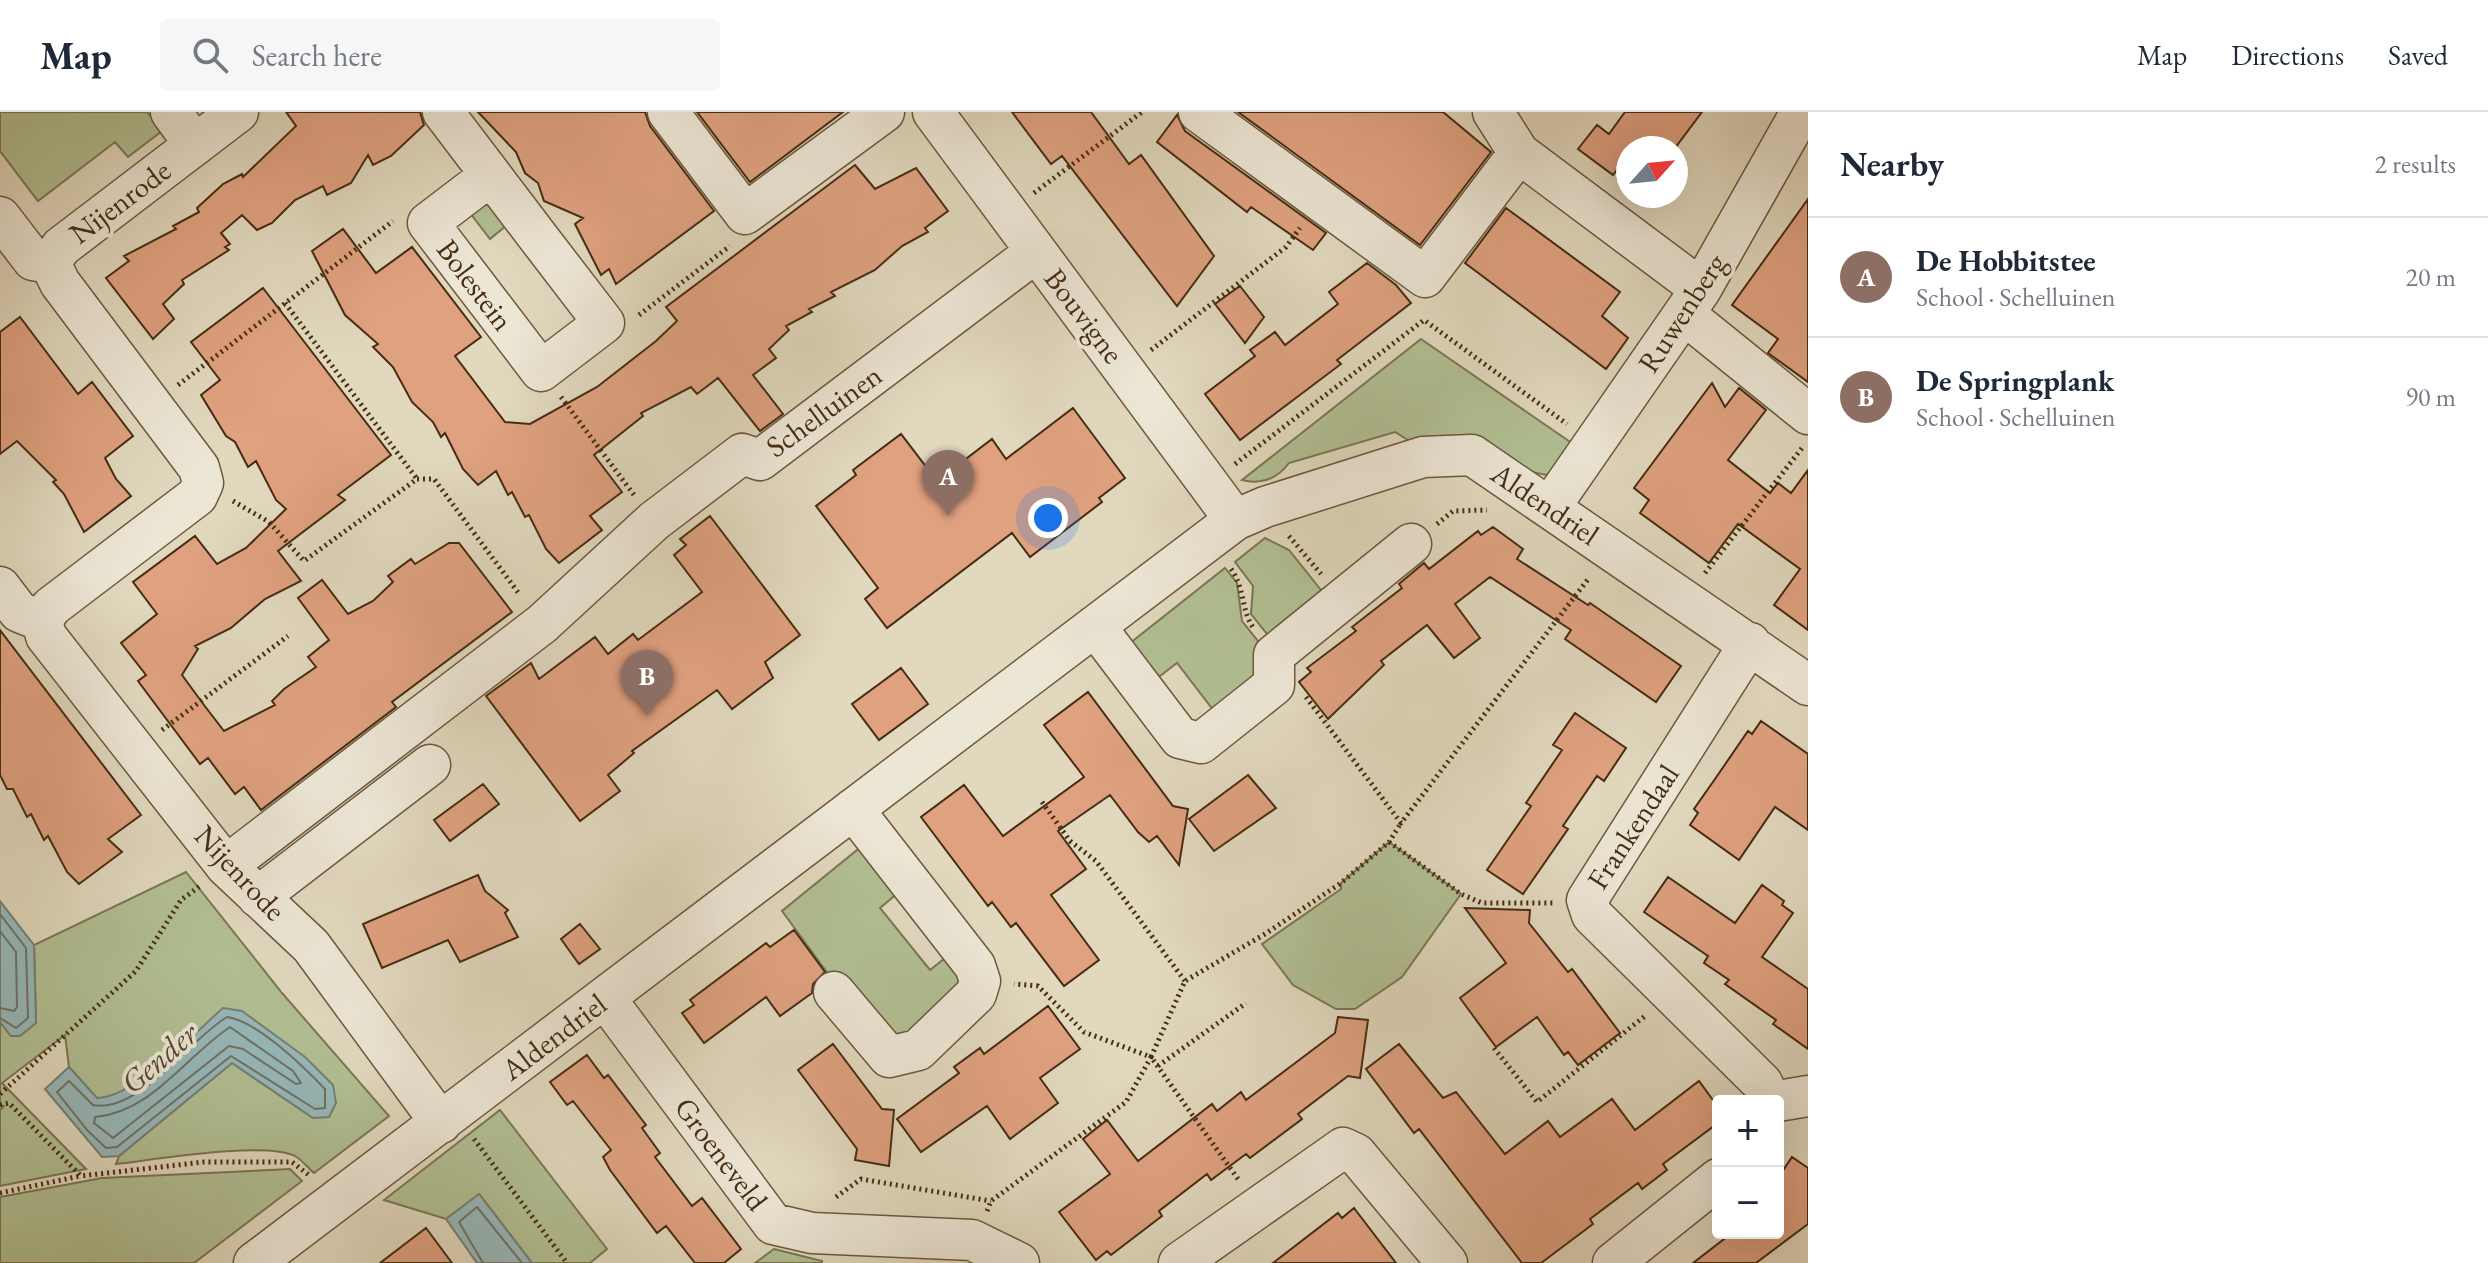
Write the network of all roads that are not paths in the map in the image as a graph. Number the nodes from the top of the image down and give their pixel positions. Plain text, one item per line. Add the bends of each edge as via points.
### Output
1 (171, 112) edge
2 (238, 112) edge
3 (443, 112) edge
4 (668, 112) edge
5 (884, 112) edge
6 (933, 112) edge
7 (1199, 112) edge
8 (1493, 112) edge
9 (1801, 112) edge
10 (195, 145) junction
11 (1519, 153) junction
12 (491, 175) junction
13 (0, 217) edge
14 (1036, 252) junction
15 (50, 263) junction
16 (1692, 301) junction
17 (1808, 414) edge
18 (1550, 507) junction
19 (1236, 522) junction
20 (1411, 544) road end
21 (0, 587) edge
22 (42, 621) junction
23 (1095, 626) junction
24 (1750, 643) junction
25 (1808, 685) edge
26 (430, 765) dead end
27 (853, 809) junction
28 (226, 866) junction
29 (258, 897) junction
30 (834, 992) dead end
31 (605, 998) junction
32 (1768, 1095) edge
33 (1808, 1096) edge
34 (1784, 1100) edge
35 (448, 1118) junction
36 (1712, 1184) edge
37 (254, 1263) edge
38 (1019, 1263) edge
39 (1179, 1263) edge
40 (1447, 1263) edge
41 (1613, 1263) edge

1 - 10 street, Nijenrode
2 - 10 street, Nijenrode
3 - 12 street
4 - 5 street via 745,214
6 - 14 street, Bouvigne
7 - 11 street via 1425,277
8 - 11 street
9 - 16 street, Ruwenberg
10 - 15 street, Nijenrode via 61,247
11 - 16 street
12 - 12 street, Bolestein via 428,223 541,371 604,323
13 - 15 street, Nijenrode via 33,260
14 - 19 street, Bouvigne
14 - 28 street, Schelluinen via 760,460 742,454 654,521 542,624
15 - 22 street, Nijenrode via 199,468 203,483 197,496 51,607
16 - 17 street
16 - 18 street, Ruwenberg
18 - 19 street, Aldendriel via 1472,455 1423,457
18 - 24 street, Aldendriel
19 - 23 street, Aldendriel
20 - 23 street via 1274,655 1274,685 1201,743 1180,738
21 - 22 street, Nijenrode via 19,612
22 - 28 street, Nijenrode via 46,636
23 - 27 street, Aldendriel
24 - 25 street, Aldendriel
24 - 32 street, Frankendaal via 1587,900 1592,915 1762,1083
26 - 29 street
27 - 30 street via 975,966 980,981 976,994 918,1050 889,1057
27 - 31 street, Aldendriel
28 - 29 street, Nijenrode
29 - 35 street, Nijenrode via 311,946
31 - 35 street, Aldendriel
31 - 38 street, Groeneveld via 773,1224 812,1233 972,1240
33 - 34 street
35 - 37 street, Aldendriel
36 - 41 street
39 - 40 street via 1343,1148 1356,1154

